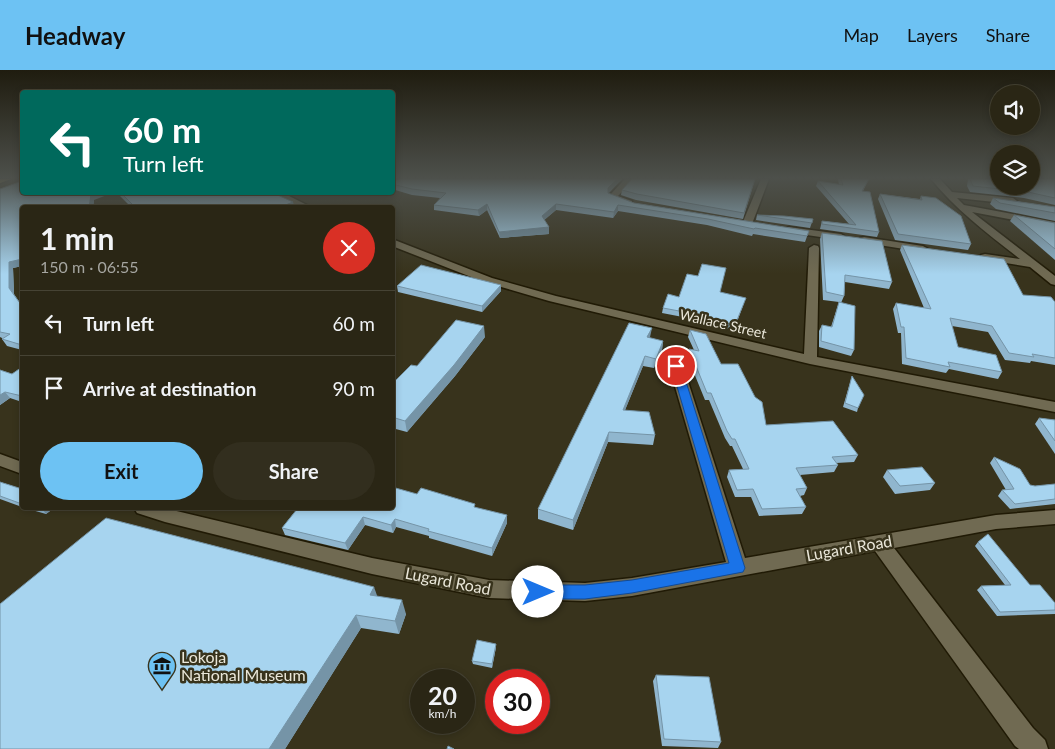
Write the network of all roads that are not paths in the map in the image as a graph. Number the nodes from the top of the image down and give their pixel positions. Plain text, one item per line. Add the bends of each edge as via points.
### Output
1 (753, 211) edge
2 (967, 211) edge
3 (984, 211) edge
4 (748, 224) edge
5 (1055, 225) edge
6 (777, 228) edge
7 (395, 243) edge
8 (814, 248) dead end
9 (933, 250) edge
10 (972, 256) edge
11 (1030, 264) junction
12 (1055, 282) edge
13 (810, 360) junction
14 (676, 366) dead end
15 (1055, 407) edge
16 (0, 460) edge
17 (20, 467) edge
18 (149, 510) edge
19 (1055, 517) edge
20 (879, 542) junction
21 (738, 568) junction
22 (1036, 749) edge

1 - 4 street
2 - 11 street
3 - 5 street
6 - 9 street
7 - 13 street, Wallace Street via 488,280 553,299
8 - 13 street
10 - 11 street
11 - 12 street
13 - 15 street, Wallace Street
14 - 21 street
16 - 17 street
18 - 21 street, Lugard Road via 372,566 489,590 585,592
19 - 20 street, Lugard Road via 996,522
20 - 21 street, Lugard Road
20 - 22 street

